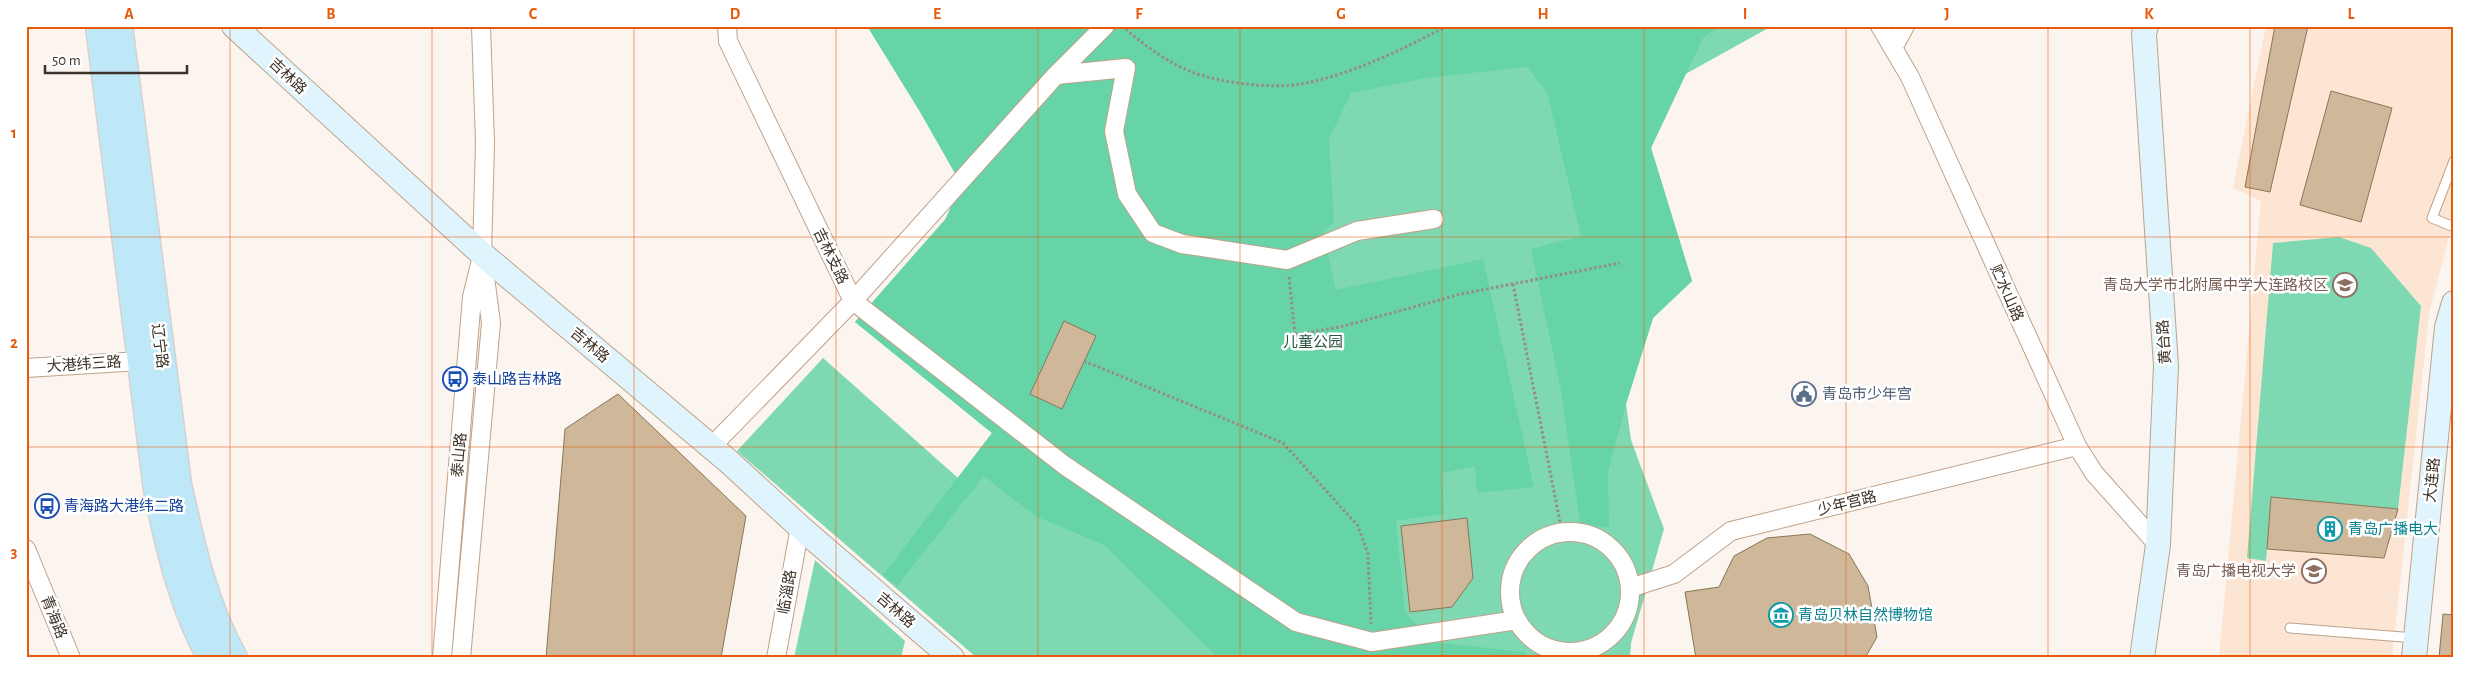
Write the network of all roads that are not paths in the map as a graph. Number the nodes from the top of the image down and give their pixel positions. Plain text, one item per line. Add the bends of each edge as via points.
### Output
1 (99, 26) edge
2 (119, 26) edge
3 (234, 26) edge
4 (481, 26) edge
5 (728, 26) edge
6 (1105, 26) edge
7 (1880, 26) edge
8 (1905, 26) edge
9 (2146, 26) edge
10 (1893, 48) junction
11 (1056, 75) junction
12 (2454, 161) edge
13 (1434, 219) dead end
14 (2454, 227) edge
15 (482, 254) junction
16 (853, 301) junction
17 (2454, 303) edge
18 (141, 361) junction
19 (26, 368) edge
20 (2077, 446) junction
21 (711, 447) junction
22 (800, 527) junction
23 (2158, 545) junction
24 (26, 548) edge
25 (1630, 588) junction
26 (1517, 620) junction
27 (2290, 628) dead end
28 (2415, 648) edge
29 (1582, 654) edge
30 (71, 658) edge
31 (211, 658) edge
32 (234, 658) edge
33 (442, 658) edge
34 (461, 658) edge
35 (776, 658) edge
36 (952, 658) edge
37 (2142, 658) edge

1 - 18 main road, 辽宁路
2 - 32 main road, 辽宁路 via 178,484 194,560 219,630
3 - 15 street, 吉林路
4 - 15 street, 泰山路 via 485,143
5 - 16 street, 吉林支路 via 728,41
6 - 11 street
7 - 10 street, 贮水山路
8 - 10 street
9 - 23 street, 黄台路 via 2166,366
10 - 20 street, 贮水山路 via 1910,77
11 - 13 street via 1126,68 1114,131 1127,194 1153,233 1182,244 1287,260 1357,231
11 - 16 street
12 - 14 lane via 2432,218
15 - 21 street, 吉林路
15 - 33 street, 泰山路 via 472,297
15 - 34 street, 泰山路 via 491,323
16 - 21 street, 吉林支路
16 - 26 street via 1064,465 1296,622 1372,642
17 - 28 street, 大连路 via 2447,327
18 - 19 street, 大港纬三路
18 - 31 main road, 辽宁路 via 157,490 172,562 198,634
20 - 23 street, 贮水山路 via 2094,473
20 - 25 street, 少年宫路 via 1731,531 1674,574
21 - 22 street, 吉林路
22 - 35 street, 临淄路
22 - 36 street, 吉林路
23 - 37 street, 黄台路
24 - 30 street, 青海路
25 - 26 street via 1625,569 1615,552 1600,540 1582,533 1562,532 1544,537 1528,548 1516,564 1510,582 1510,602
25 - 29 street via 1628,606 1617,628
26 - 29 street via 1528,636 1544,646
27 - 28 lane

